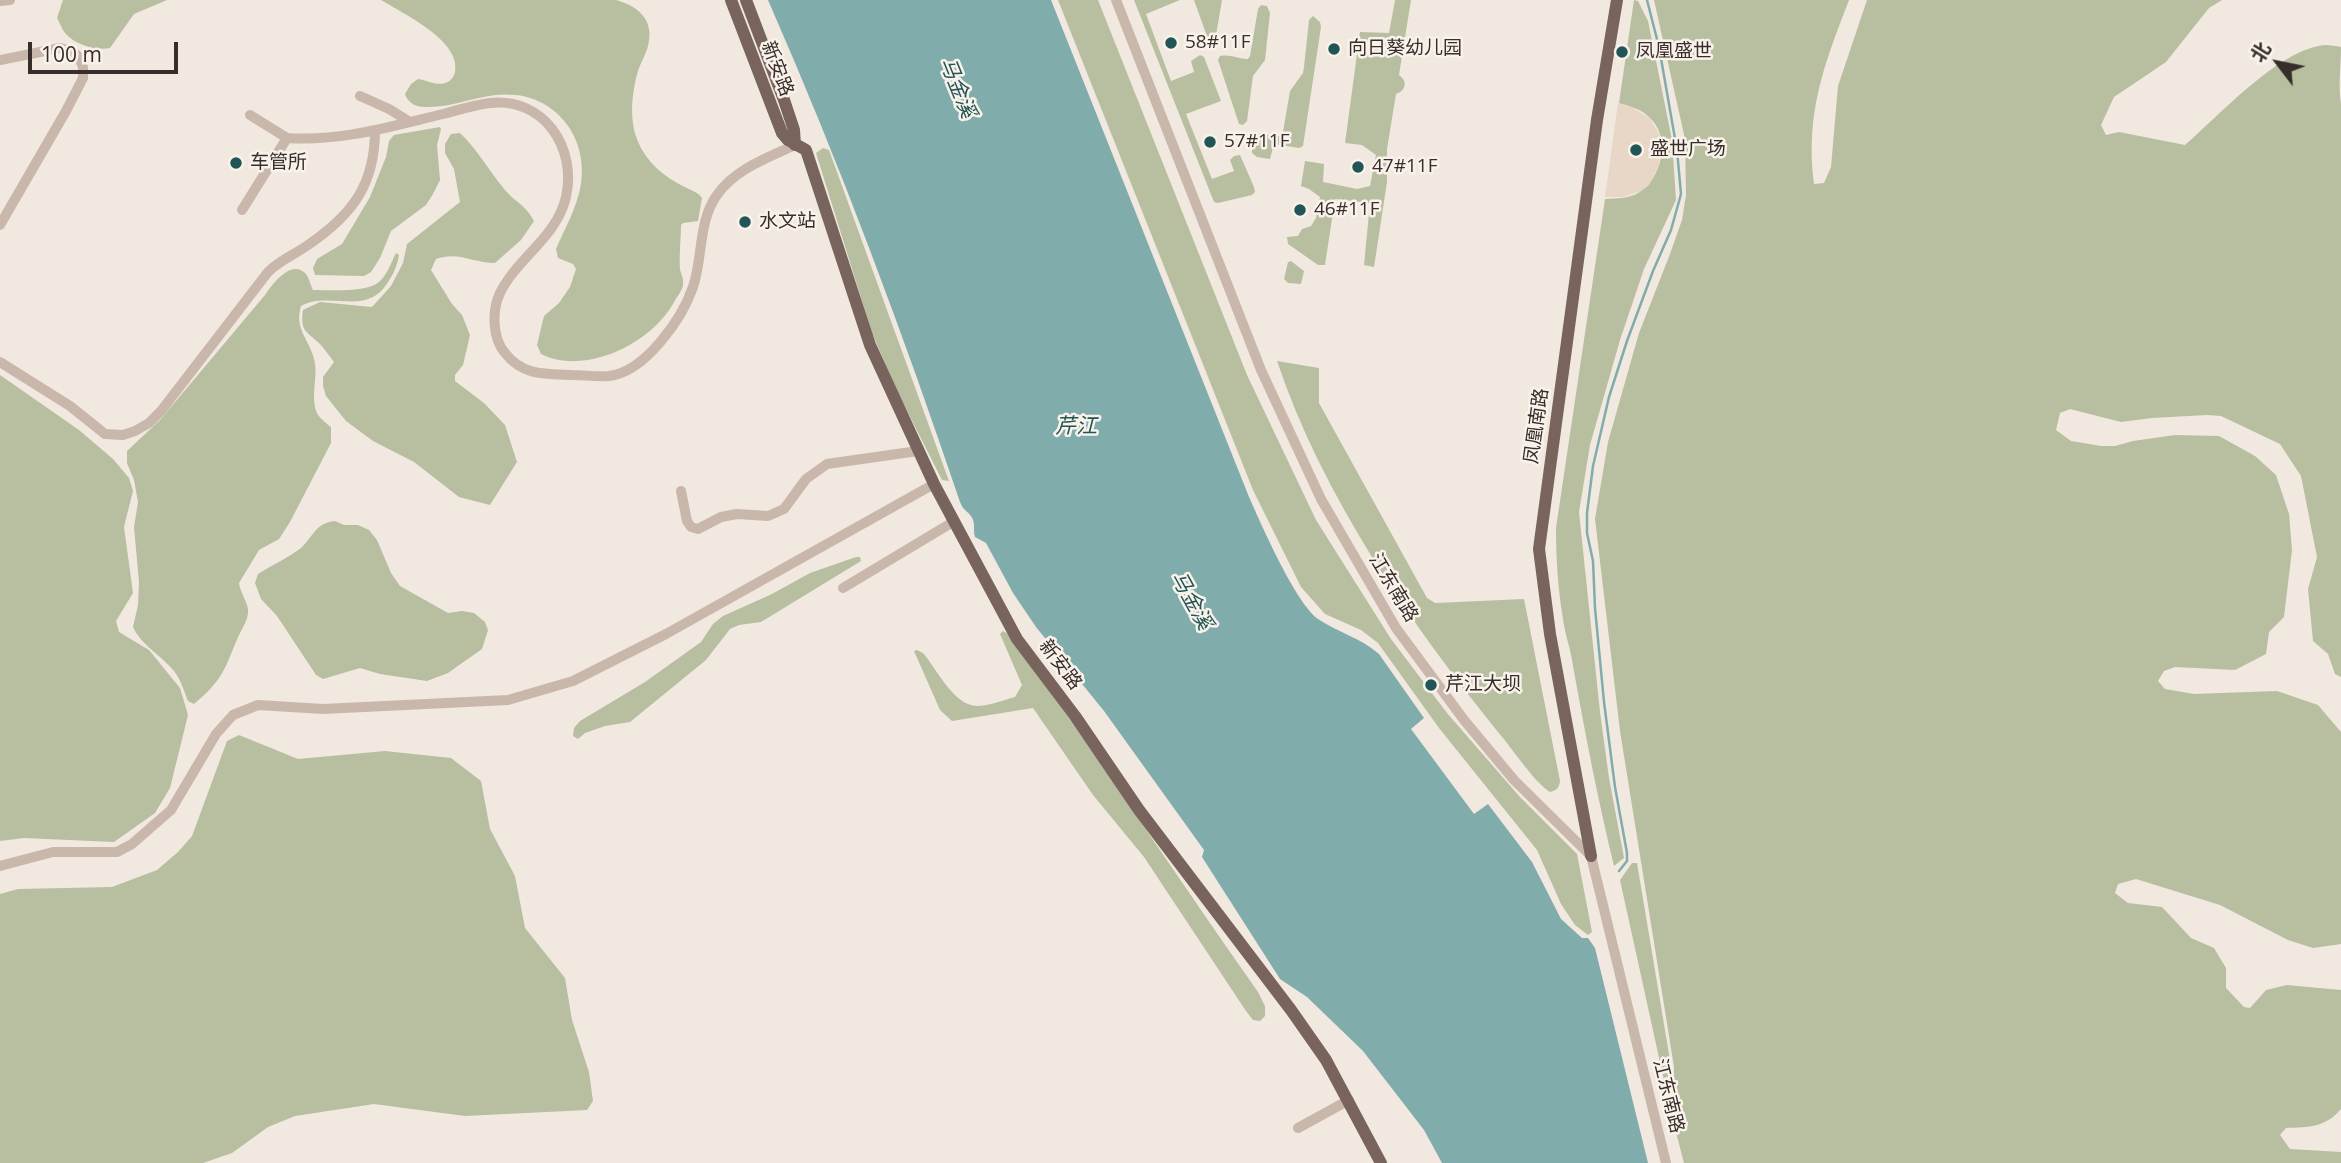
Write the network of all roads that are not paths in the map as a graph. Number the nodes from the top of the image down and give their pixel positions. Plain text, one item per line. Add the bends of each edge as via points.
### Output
1 (10, 0) edge
2 (731, 0) edge
3 (746, 0) edge
4 (1116, 0) edge
5 (1617, 0) edge
6 (0, 1) edge
7 (0, 60) edge
8 (360, 96) dead end
9 (250, 115) dead end
10 (410, 122) junction
11 (375, 130) junction
12 (287, 138) junction
13 (795, 145) junction
14 (242, 210) dead end
15 (0, 225) edge
16 (0, 362) edge
17 (918, 451) junction
18 (934, 484) junction
19 (681, 491) dead end
20 (953, 522) junction
21 (843, 588) dead end
22 (1591, 856) junction
23 (0, 866) edge
24 (1349, 1100) junction
25 (1298, 1128) dead end
26 (1381, 1163) edge
27 (1666, 1163) edge

1 - 6 street
2 - 13 main road, 新安路 via 782,133
3 - 13 main road, 新安路 via 784,100
4 - 22 street, 江东南路 via 1261,370 1321,499 1396,628 1464,720 1514,780
5 - 22 main road, 凤凰南路 via 1539,550
7 - 15 street via 60,48 79,57 83,78
8 - 10 street
9 - 12 street
10 - 11 street
10 - 13 street via 491,103 519,106 543,118 558,135 568,171 566,198 553,226 509,278 495,310 503,352 535,374 610,376 640,363 670,331 693,287 714,199 740,171
11 - 12 street via 340,137
11 - 16 street via 367,178 344,217 268,272 149,423 123,435 105,434
12 - 14 street
13 - 17 main road, 新安路 via 806,150 870,345
17 - 18 main road, 新安路
17 - 19 street via 827,464 806,479 784,509 768,516 721,517 698,529 687,521
18 - 20 main road, 新安路
18 - 23 street via 573,681 508,700 323,709 258,705 233,715 216,734 171,810 132,844 117,852 53,852
20 - 21 street
20 - 24 main road, 新安路 via 1017,639 1139,810 1292,1010
22 - 27 street, 江东南路
24 - 25 street
24 - 26 main road, 新安路

